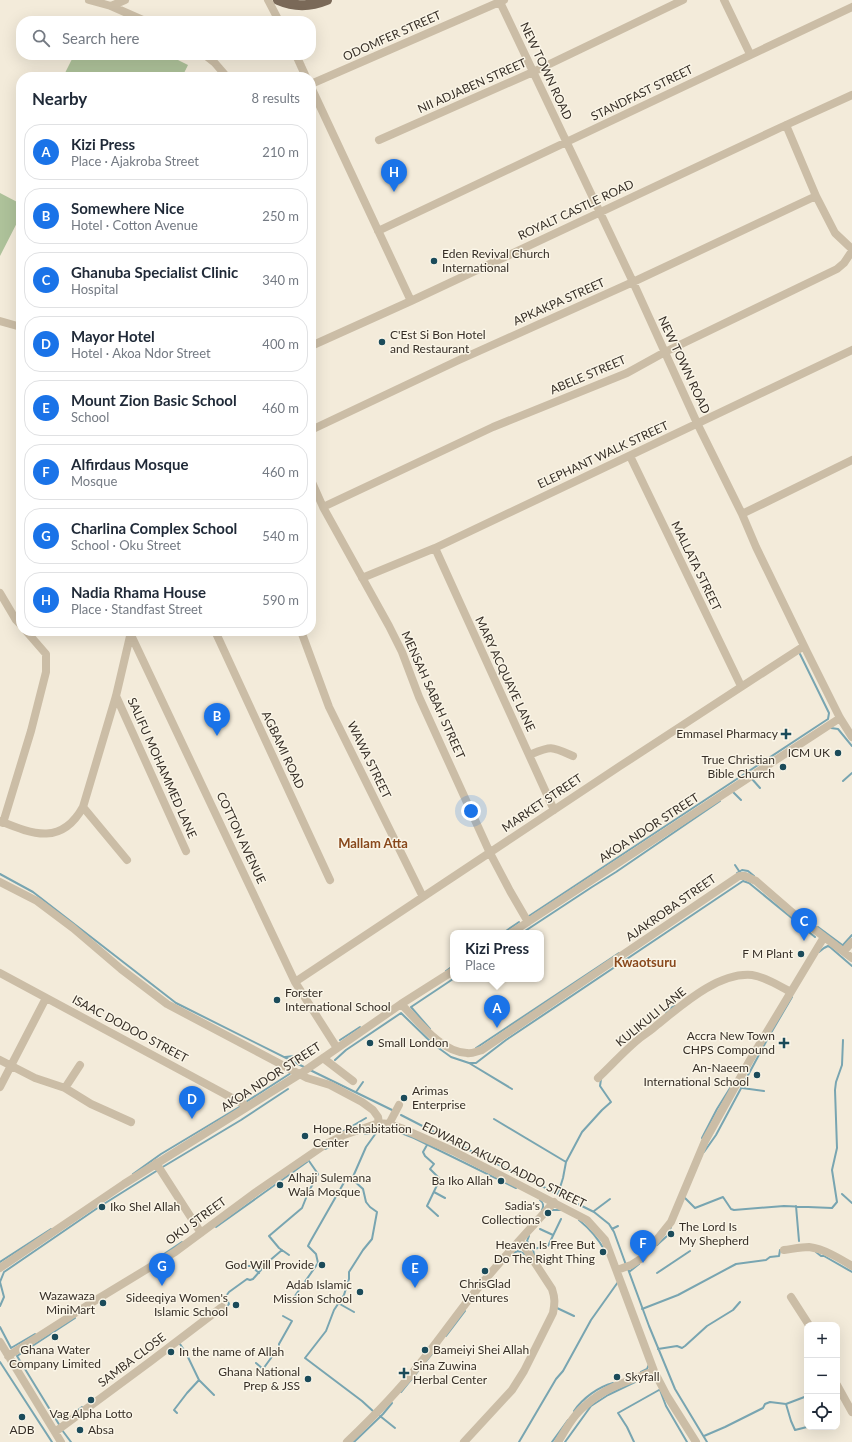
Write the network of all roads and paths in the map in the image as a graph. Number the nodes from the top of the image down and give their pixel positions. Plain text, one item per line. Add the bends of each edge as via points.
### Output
1 (89, 0) edge
2 (125, 0) edge
3 (268, 0) edge
4 (278, 0) edge
5 (327, 0) edge
6 (683, 0) edge
7 (724, 0) edge
8 (501, 1) edge
9 (111, 6) junction
10 (852, 7) edge
11 (134, 16) edge
12 (276, 16) edge
13 (750, 54) junction
14 (211, 60) edge
15 (298, 60) edge
16 (223, 72) edge
17 (304, 72) edge
18 (533, 72) junction
19 (316, 83) edge
20 (852, 95) edge
21 (316, 96) edge
22 (786, 125) junction
23 (378, 140) dead end
24 (566, 143) junction
25 (816, 196) junction
26 (599, 212) junction
27 (378, 230) junction
28 (852, 250) edge
29 (633, 282) junction
30 (411, 301) junction
31 (0, 321) edge
32 (16, 326) edge
33 (316, 344) edge
34 (852, 350) edge
35 (665, 352) junction
36 (697, 423) junction
37 (316, 428) edge
38 (630, 456) junction
39 (852, 460) edge
40 (316, 490) edge
41 (324, 507) junction
42 (742, 514) junction
43 (435, 548) junction
44 (362, 578) junction
45 (0, 593) edge
46 (16, 620) edge
47 (30, 636) edge
48 (129, 636) edge
49 (132, 636) edge
50 (217, 636) edge
51 (303, 636) edge
52 (804, 646) junction
53 (741, 686) junction
54 (116, 696) junction
55 (840, 718) junction
56 (852, 736) edge
57 (529, 754) junction
58 (573, 756) dead end
59 (83, 807) junction
60 (554, 810) junction
61 (2, 822) edge
62 (186, 851) dead end
63 (490, 853) junction
64 (127, 860) dead end
65 (330, 880) dead end
66 (0, 882) edge
67 (423, 897) junction
68 (528, 922) junction
69 (516, 930) edge
70 (824, 937) junction
71 (852, 942) edge
72 (844, 951) junction
73 (852, 958) edge
74 (0, 973) edge
75 (450, 973) edge
76 (295, 982) junction
77 (791, 992) junction
78 (46, 998) junction
79 (402, 1004) junction
80 (337, 1048) junction
81 (0, 1060) edge
82 (321, 1060) junction
83 (12, 1066) junction
84 (80, 1066) dead end
85 (300, 1074) junction
86 (598, 1078) dead end
87 (354, 1081) dead end
88 (0, 1087) edge
89 (65, 1088) junction
90 (399, 1105) dead end
91 (248, 1106) junction
92 (131, 1122) dead end
93 (378, 1123) junction
94 (389, 1124) junction
95 (156, 1164) junction
96 (554, 1202) junction
97 (201, 1233) junction
98 (520, 1240) junction
99 (784, 1250) dead end
100 (852, 1266) edge
101 (624, 1267) junction
102 (0, 1268) edge
103 (791, 1297) dead end
104 (222, 1307) dead end
105 (807, 1322) edge
106 (0, 1342) edge
107 (8, 1356) junction
108 (654, 1370) junction
109 (840, 1390) edge
110 (852, 1412) edge
111 (54, 1432) junction
112 (58, 1441) edge
113 (347, 1442) edge
114 (464, 1442) edge
115 (558, 1442) edge
116 (696, 1442) edge

1 - 9 street
2 - 9 street
3 - 12 street
4 - 5 main road via 295,6 313,5
6 - 18 street, NII ADJABEN STREET
7 - 13 street
8 - 18 street, NEW TOWN ROAD
8 - 19 street, ODOMFER STREET
9 - 11 street
10 - 13 street, STANDFAST STREET
13 - 24 street, STANDFAST STREET
14 - 16 street
15 - 17 street
18 - 23 street, NII ADJABEN STREET
18 - 24 street, NEW TOWN ROAD
20 - 22 street, ROYALT CASTLE ROAD
21 - 27 street
22 - 25 street
22 - 26 street, ROYALT CASTLE ROAD
24 - 26 street, NEW TOWN ROAD
24 - 27 street, STANDFAST STREET
25 - 28 street via 835,233
25 - 29 street, APKAKPA STREET
26 - 29 street, NEW TOWN ROAD
26 - 30 street, ROYALT CASTLE ROAD
27 - 30 street
28 - 35 street, ABELE STREET via 837,269
29 - 35 street, NEW TOWN ROAD
29 - 37 street, APKAKPA STREET
30 - 33 street, ROYALT CASTLE ROAD
31 - 32 street
34 - 36 street, ELEPHANT WALK STREET
35 - 36 street, NEW TOWN ROAD
35 - 41 street, ABELE STREET via 627,373 493,427
36 - 38 street, ELEPHANT WALK STREET
36 - 42 street, NEW TOWN ROAD
38 - 43 street, ELEPHANT WALK STREET
38 - 53 street, MALLATA STREET
39 - 42 street
40 - 41 street, MENSAH SABAH STREET
41 - 44 street, MENSAH SABAH STREET
42 - 52 street, NEW TOWN ROAD
43 - 44 street, ELEPHANT WALK STREET
43 - 57 street, MARY ACQUAYE LANE
44 - 63 street, MENSAH SABAH STREET via 402,652 419,697
45 - 46 street
47 - 61 street via 46,654 46,672 31,731
48 - 54 street
49 - 76 street, COTTON AVENUE
50 - 65 street, AGBAMI ROAD
51 - 67 street, WAWA STREET via 330,707
52 - 53 street, MARKET STREET
52 - 55 street, NEW TOWN ROAD
53 - 60 street, MARKET STREET
54 - 59 street
54 - 62 street, SALIFU MOHAMMED LANE
55 - 56 street, NEW TOWN ROAD
55 - 68 street, AKOA NDOR STREET
57 - 58 street via 548,747
57 - 60 street, MARY ACQUAYE LANE
59 - 61 street via 73,823 50,834 34,833
59 - 64 street
60 - 63 street, MARKET STREET
63 - 67 street, MARKET STREET
63 - 68 street, MENSAH SABAH STREET
66 - 85 street via 37,901 167,1004
67 - 76 street, MARKET STREET
68 - 69 street, AKOA NDOR STREET
70 - 72 street, AJAKROBA STREET
70 - 77 street
70 - 79 street, AJAKROBA STREET via 756,881 739,876 482,1050 467,1054 446,1047
71 - 72 street
72 - 73 street, AJAKROBA STREET
74 - 78 street, ISAAC DODOO STREET
75 - 79 street, AKOA NDOR STREET
76 - 80 street, COTTON AVENUE
77 - 86 street, KULIKULI LANE via 766,979 750,975 718,982 680,1006 640,1038
77 - 101 street via 705,1141 671,1222 642,1258
78 - 83 street
78 - 91 street, ISAAC DODOO STREET
79 - 80 street, AKOA NDOR STREET
80 - 82 street, AKOA NDOR STREET
81 - 83 street
82 - 85 street, AKOA NDOR STREET
82 - 87 street
83 - 88 street
83 - 89 street via 35,1078
84 - 89 street
85 - 91 street, AKOA NDOR STREET
85 - 93 street via 310,1080 330,1085 362,1102 373,1110 378,1117
89 - 92 street via 91,1104
90 - 94 street
91 - 95 street, AKOA NDOR STREET
93 - 94 street, EDWARD AKUFO ADDO STREET
93 - 97 street, OKU STREET via 326,1144
94 - 96 street, EDWARD AKUFO ADDO STREET via 454,1152
95 - 97 street
95 - 102 street, AKOA NDOR STREET
96 - 98 street
96 - 101 street, EDWARD AKUFO ADDO STREET via 587,1220 596,1228
97 - 107 street, OKU STREET via 175,1252
98 - 113 street via 401,1386
98 - 114 street via 552,1289 555,1303 524,1371 512,1390
99 - 100 street via 815,1248
101 - 108 street, EDWARD AKUFO ADDO STREET
103 - 105 street
104 - 111 street, SAMBA CLOSE
106 - 107 street
107 - 111 street
108 - 115 street via 604,1391 584,1405
108 - 116 street, EDWARD AKUFO ADDO STREET via 669,1401
109 - 110 street
111 - 112 street

